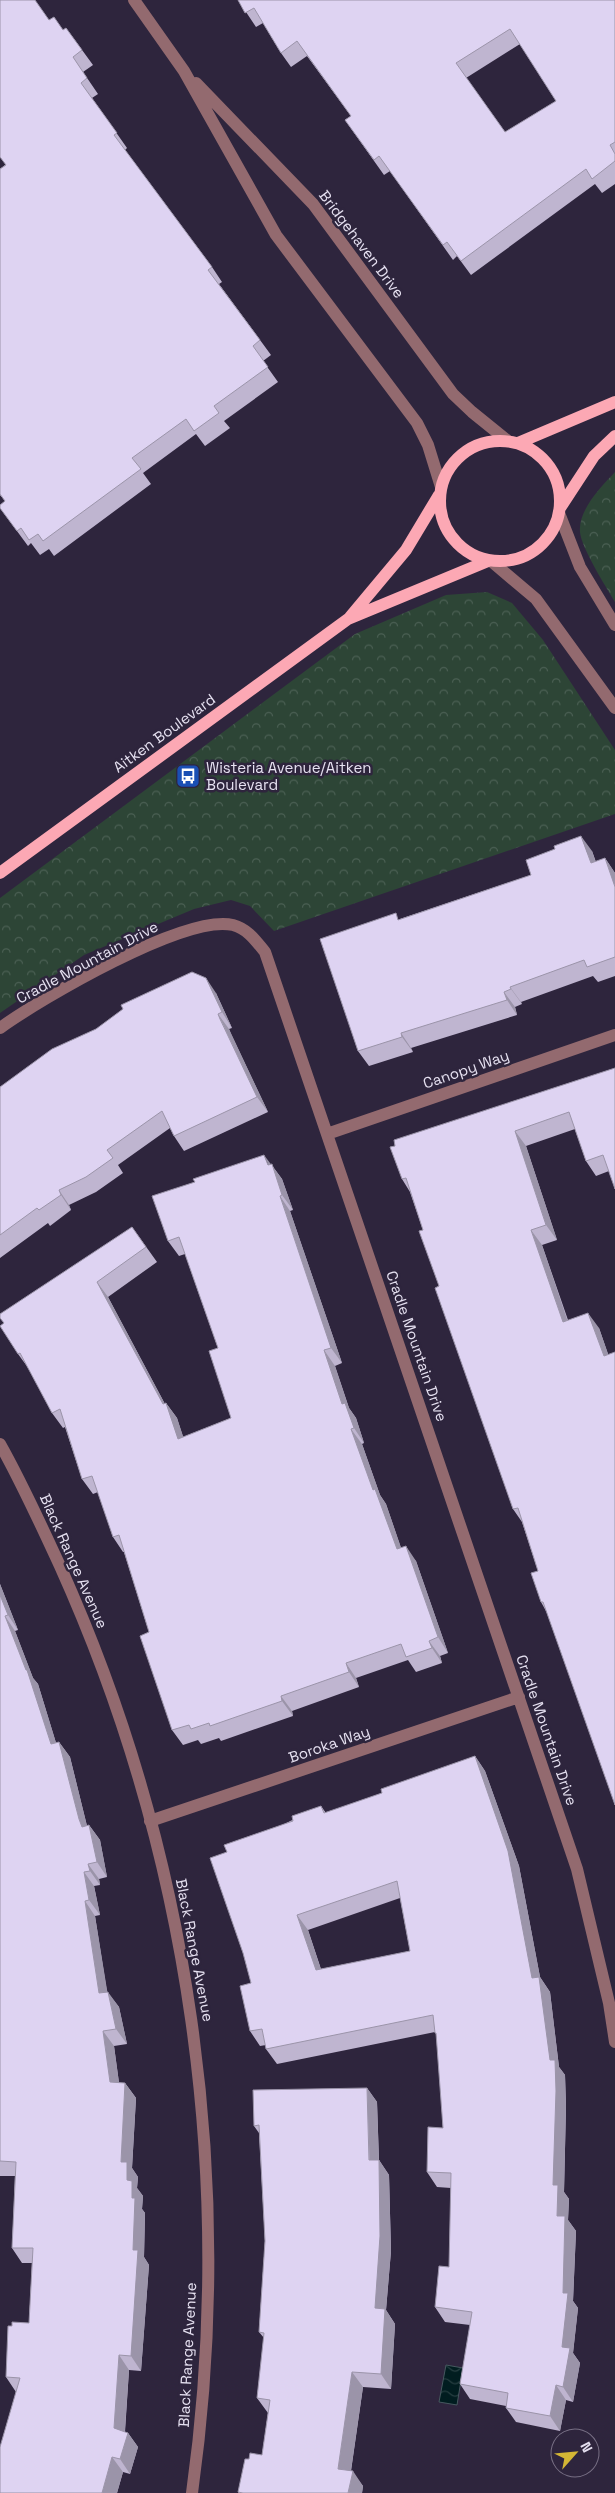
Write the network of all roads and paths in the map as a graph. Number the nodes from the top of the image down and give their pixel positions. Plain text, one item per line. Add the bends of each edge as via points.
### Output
1 (134, 0) edge
2 (184, 71) junction
3 (615, 402) edge
4 (615, 436) edge
5 (513, 442) junction
6 (440, 491) junction
7 (559, 510) junction
8 (490, 561) junction
9 (348, 619) junction
10 (615, 625) edge
11 (615, 708) edge
12 (0, 873) edge
13 (0, 1028) edge
14 (615, 1035) edge
15 (328, 1134) junction
16 (0, 1444) edge
17 (519, 1698) junction
18 (150, 1821) junction
19 (615, 2042) edge
20 (192, 2493) edge

1 - 2 street, Bridgehaven Drive
2 - 5 street, Bridgehaven Drive via 313,204 453,394
2 - 6 street, Bridgehaven Drive via 276,235 417,423 428,445
3 - 5 main road
4 - 7 main road via 594,456
5 - 6 main road via 490,441 458,457
5 - 7 main road via 533,450 546,461 560,491
6 - 8 main road via 440,513 446,530 471,554
6 - 9 main road, Aitken Boulevard via 406,550
7 - 8 main road via 553,530 542,545 527,556 510,561
7 - 10 street via 580,567
8 - 9 main road, Aitken Boulevard
8 - 11 street via 536,599
9 - 12 main road, Aitken Boulevard
13 - 15 street, Cradle Mountain Drive via 38,1003 172,935 209,924 234,926 246,930 264,952
14 - 15 street, Canopy Way
15 - 17 street, Cradle Mountain Drive
16 - 18 street, Black Range Avenue via 84,1620 126,1736
17 - 18 street, Boroka Way
17 - 19 street, Cradle Mountain Drive via 577,1869 609,2003
18 - 20 street, Black Range Avenue via 175,1919 191,2004 206,2176 208,2271 204,2374

